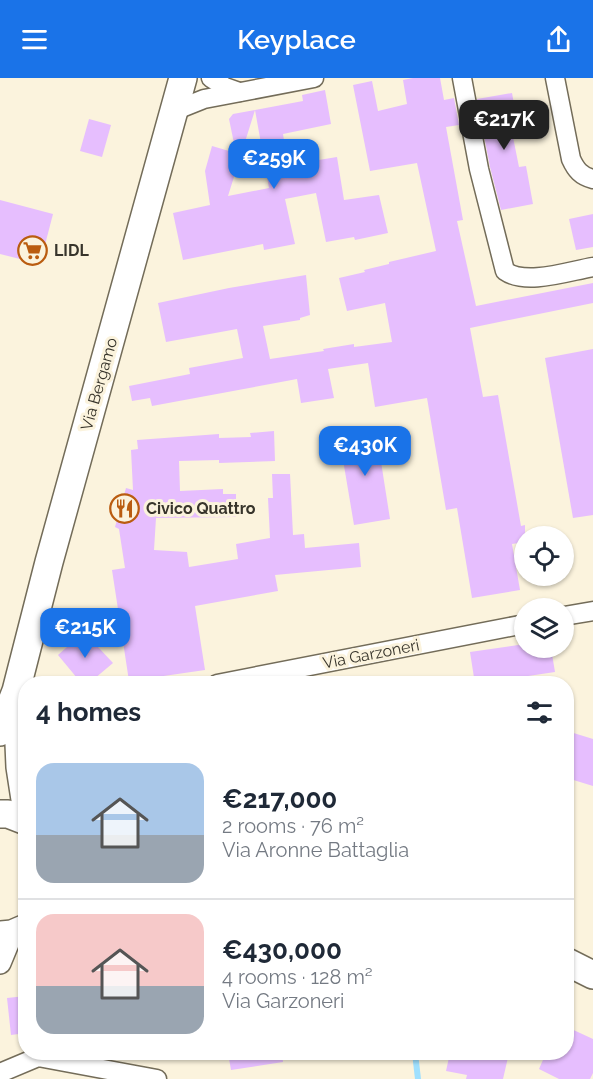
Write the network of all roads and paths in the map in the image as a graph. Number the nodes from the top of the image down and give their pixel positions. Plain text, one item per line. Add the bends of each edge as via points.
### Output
1 (183, 78) edge
2 (211, 78) edge
3 (314, 78) edge
4 (462, 78) edge
5 (555, 78) edge
6 (241, 93) junction
7 (174, 111) junction
8 (593, 179) edge
9 (593, 267) edge
10 (593, 611) edge
11 (574, 614) edge
12 (514, 626) edge
13 (22, 676) edge
14 (258, 676) edge
15 (18, 708) edge
16 (15, 734) edge
17 (18, 754) edge
18 (0, 814) edge
19 (18, 817) edge
20 (12, 932) edge
21 (0, 963) edge
22 (574, 966) edge
23 (593, 975) edge
24 (31, 1060) edge
25 (54, 1060) edge
26 (0, 1073) edge
27 (157, 1079) edge

1 - 7 main road, Via Bergamo
2 - 6 street
3 - 6 street
4 - 9 street via 479,169 505,271 512,276 532,278
5 - 8 street via 571,159 576,169
6 - 7 street via 204,99
7 - 13 main road, Via Bergamo via 49,562
10 - 11 street
12 - 14 street, Via Garzoneri
15 - 16 main road, Via Bergamo
16 - 17 main road, Via Bergamo
18 - 19 main road
20 - 21 street
22 - 23 main road
24 - 26 street
25 - 27 street

